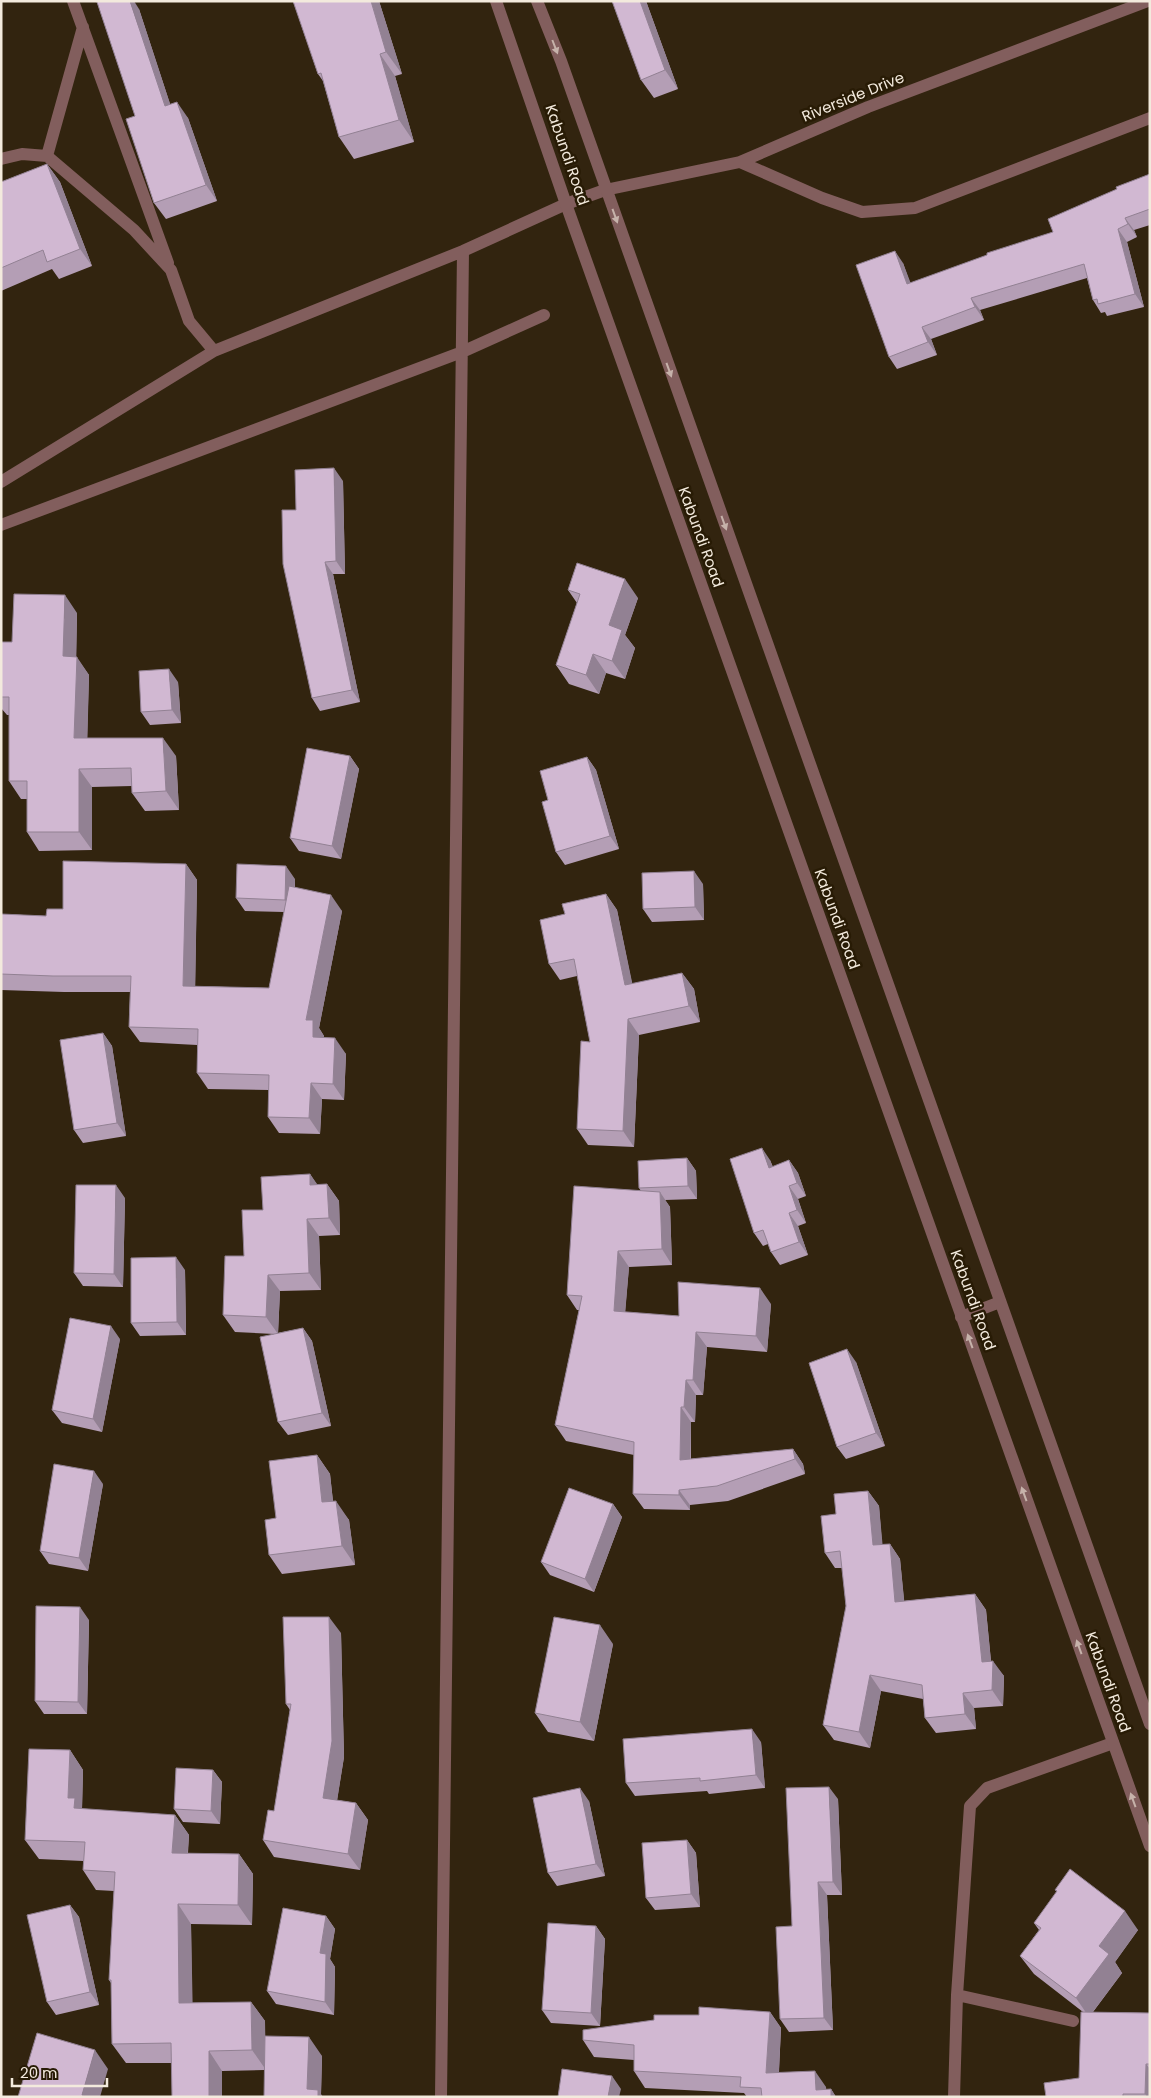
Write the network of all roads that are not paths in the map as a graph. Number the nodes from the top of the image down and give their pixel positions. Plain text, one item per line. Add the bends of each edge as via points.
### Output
1 (73, 1) edge
2 (496, 1) edge
3 (538, 1) edge
4 (1148, 1) edge
5 (83, 27) junction
6 (1150, 118) edge
7 (47, 156) junction
8 (1, 159) edge
9 (740, 162) junction
10 (605, 190) junction
11 (566, 204) junction
12 (463, 251) junction
13 (171, 270) junction
14 (544, 315) dead end
15 (214, 351) junction
16 (462, 352) junction
17 (1, 482) edge
18 (1, 525) edge
19 (1000, 1302) junction
20 (961, 1317) junction
21 (1150, 1724) edge
22 (1113, 1743) junction
23 (1150, 1846) edge
24 (957, 1995) junction
25 (1073, 2021) dead end
26 (441, 2097) edge
27 (954, 2097) edge

1 - 5 street
2 - 11 street, Kabundi Road
3 -> 10 street, Kabundi Road
4 - 9 street, Riverside Drive via 868,107
5 - 7 street
5 - 13 street
6 - 9 street via 916,208 862,212
7 - 8 street via 22,154
7 - 13 street via 134,230
9 - 10 street, Riverside Drive
10 - 11 street, Riverside Drive
10 -> 19 street, Kabundi Road
11 - 12 street, Riverside Drive
11 - 20 street, Kabundi Road
12 - 15 street, Riverside Drive
12 - 16 street
13 - 15 street via 189,321
14 - 16 street
15 - 17 street, Riverside Drive
16 - 18 street
16 - 26 street
19 - 20 street
19 - 21 street, Kabundi Road
22 -> 20 street, Kabundi Road
23 -> 22 street, Kabundi Road
22 - 24 street via 987,1788 970,1806
24 - 25 street
24 - 27 street

